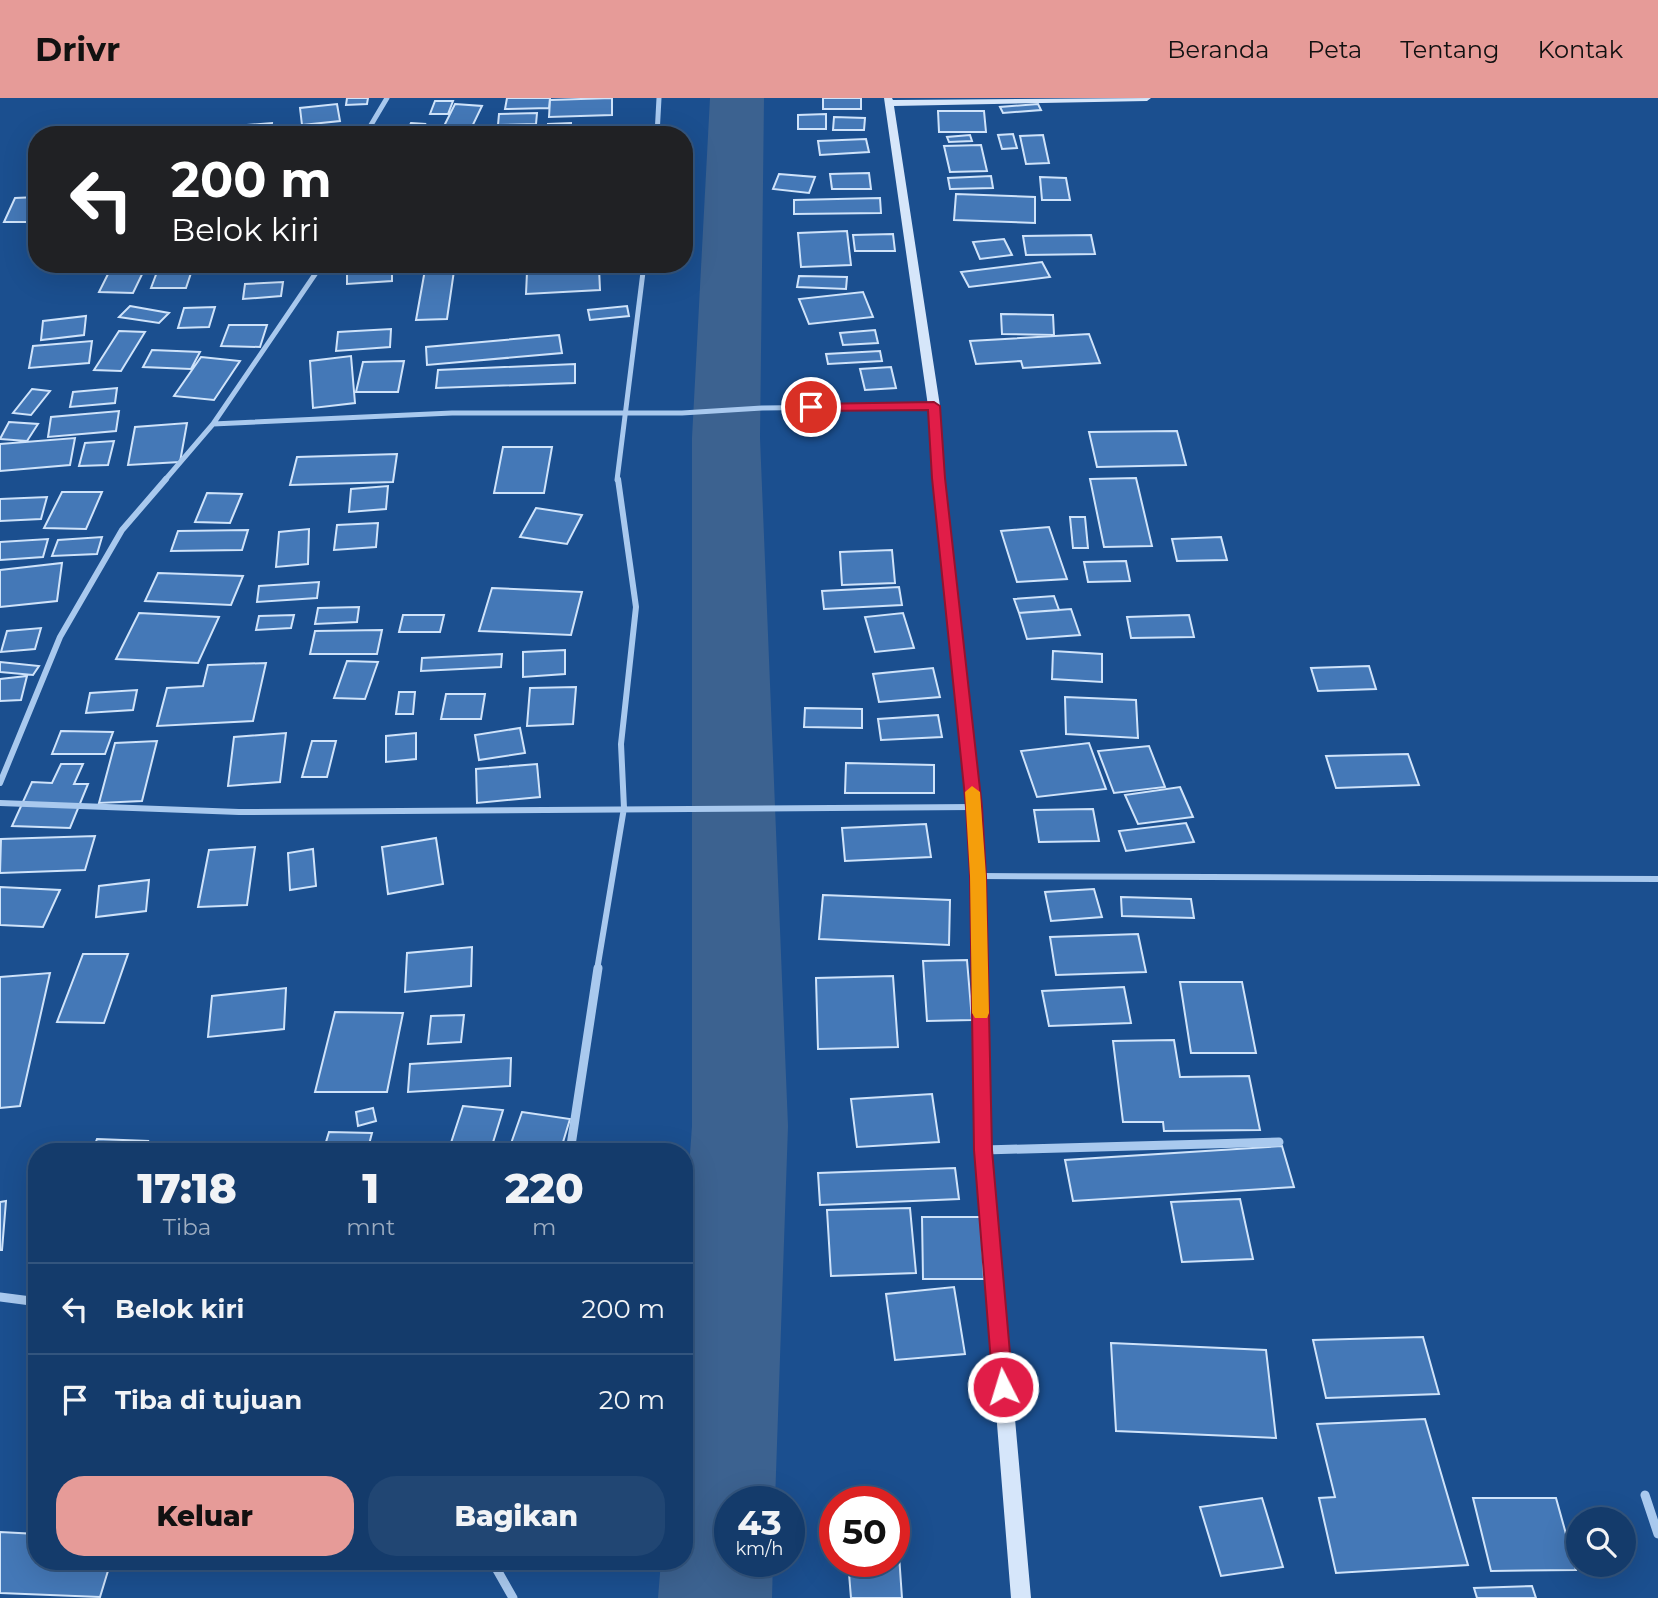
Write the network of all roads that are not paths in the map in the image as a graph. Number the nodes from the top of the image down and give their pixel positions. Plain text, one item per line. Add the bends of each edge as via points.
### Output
1 (387, 98) edge
2 (659, 98) edge
3 (1147, 98) edge
4 (888, 101) edge
5 (370, 126) edge
6 (657, 126) edge
7 (316, 273) edge
8 (643, 273) edge
9 (934, 406) junction
10 (627, 413) junction
11 (213, 424) junction
12 (0, 783) edge
13 (0, 803) edge
14 (974, 807) junction
15 (624, 808) junction
16 (978, 876) junction
17 (1658, 879) edge
18 (1279, 1142) dead end
19 (571, 1143) edge
20 (983, 1150) junction
21 (0, 1297) edge
22 (28, 1301) edge
23 (1645, 1495) dead end
24 (1658, 1534) edge
25 (497, 1570) edge
26 (513, 1598) edge
27 (1021, 1598) edge

1 - 5 street
2 - 6 street
3 - 4 main road
4 - 9 main road
7 - 11 street
8 - 10 street
9 - 10 street
9 - 14 main road
10 - 11 street via 452,413
10 - 15 street via 617,484 636,607 621,744
11 - 12 street via 122,530 60,638
13 - 15 street via 239,812
14 - 15 street
14 - 16 main road
15 - 19 street
16 - 17 street
16 - 20 main road
18 - 20 street
20 - 27 main road
21 - 22 street
23 - 24 street
25 - 26 street

